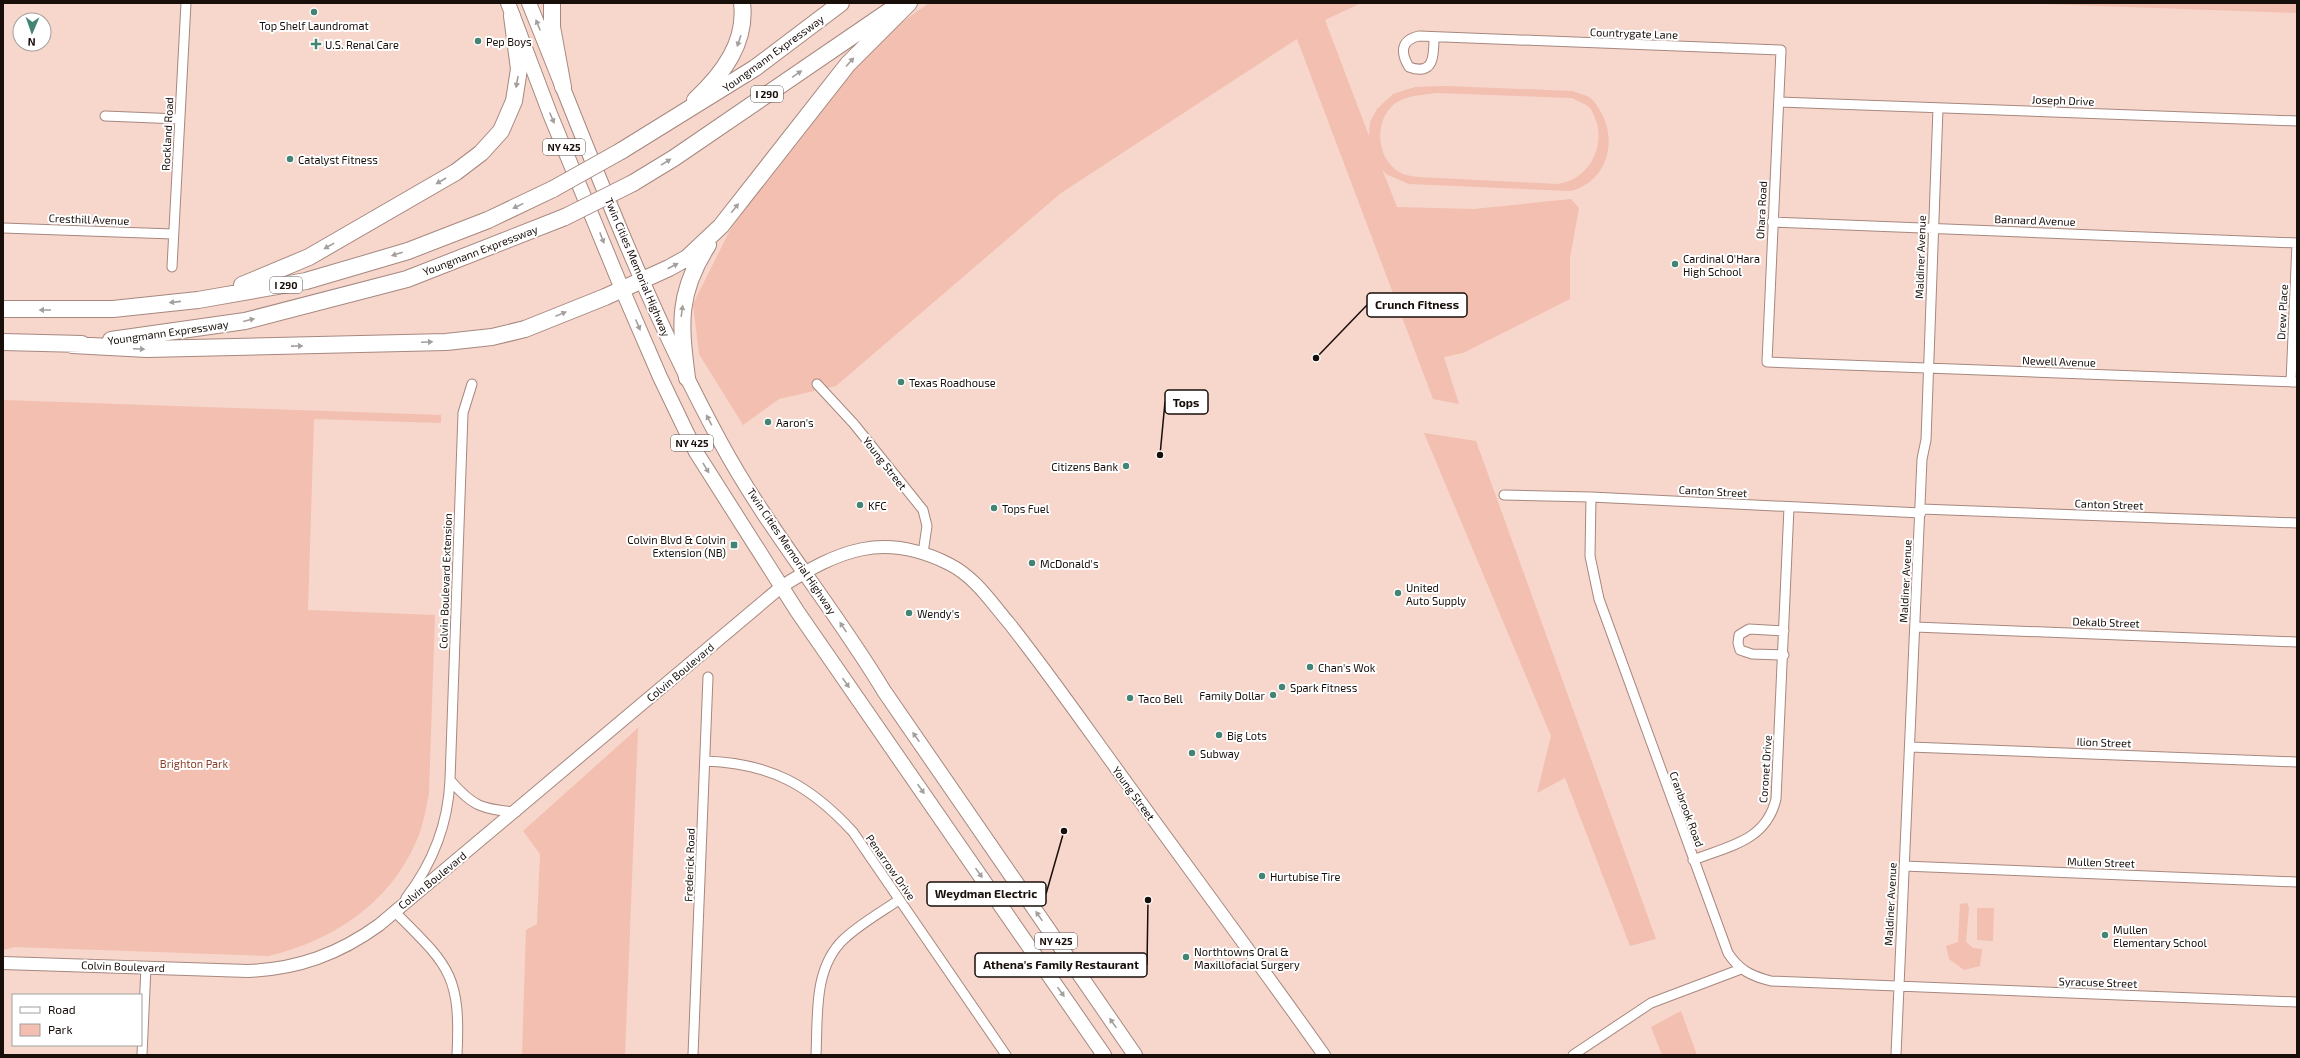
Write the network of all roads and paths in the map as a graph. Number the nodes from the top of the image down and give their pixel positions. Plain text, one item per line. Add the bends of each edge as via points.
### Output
1 (186, 3) edge
2 (529, 3) edge
3 (552, 3) edge
4 (742, 3) edge
5 (841, 3) edge
6 (901, 3) edge
7 (909, 3) edge
8 (510, 10) edge
9 (1434, 37) dead end
10 (563, 87) junction
11 (1779, 102) junction
12 (1938, 108) junction
13 (104, 116) dead end
14 (179, 119) junction
15 (2297, 121) edge
16 (671, 122) junction
17 (1772, 222) junction
18 (721, 226) junction
19 (3, 228) edge
20 (1933, 228) junction
21 (173, 234) junction
22 (2297, 243) edge
23 (172, 267) dead end
24 (642, 279) junction
25 (622, 289) junction
26 (198, 300) junction
27 (3, 309) edge
28 (3, 342) edge
29 (72, 345) junction
30 (1821, 364) joint
31 (1928, 368) junction
32 (687, 378) junction
33 (2294, 382) edge
34 (472, 384) dead end
35 (817, 384) dead end
36 (1504, 495) dead end
37 (1591, 497) junction
38 (1789, 507) junction
39 (1921, 511) junction
40 (2297, 523) edge
41 (923, 553) junction
42 (804, 572) junction
43 (781, 587) junction
44 (1915, 627) junction
45 (1784, 631) junction
46 (2297, 642) edge
47 (1784, 655) junction
48 (708, 677) dead end
49 (1910, 746) junction
50 (705, 761) junction
51 (2297, 762) edge
52 (450, 780) junction
53 (516, 812) junction
54 (1693, 860) junction
55 (1904, 866) junction
56 (2297, 882) edge
57 (899, 900) junction
58 (394, 912) junction
59 (3, 963) edge
60 (146, 967) junction
61 (1741, 969) junction
62 (1899, 986) junction
63 (2297, 1002) edge
64 (142, 1055) edge
65 (457, 1055) edge
66 (693, 1055) edge
67 (816, 1055) edge
68 (1006, 1055) edge
69 (1104, 1055) edge
70 (1135, 1055) edge
71 (1324, 1055) edge
72 (1573, 1055) edge
73 (1896, 1055) edge

1 - 14 street, Rockland Road
10 -> 2 main road, Twin Cities Memorial Highway
3 - 10 highway via 552,27
4 -> 16 highway via 744,20 737,48 702,93
5 - 16 highway, Youngmann Expressway / I 290 via 755,68
29 -> 6 highway, Youngmann Expressway / I 290, bridge via 245,321 407,279 565,217 633,183 674,158
18 -> 7 highway via 848,64
8 -> 25 main road, Twin Cities Memorial Highway / NY 425
8 -> 26 highway via 520,69 514,101 501,131 481,153 456,172 309,257 270,275
9 - 11 street, Countrygate Lane via 1781,50
10 - 24 main road, Twin Cities Memorial Highway / NY 425
11 - 12 street, Joseph Drive
11 - 17 street, Ohara Road
12 - 15 street, Joseph Drive
12 - 20 street, Maldiner Avenue
13 - 14 street
14 - 21 street, Rockland Road
16 -> 26 highway, Youngmann Expressway / I 290, bridge via 553,189 488,220 408,251 306,281
17 - 20 street, Bannard Avenue
17 - 30 street, Ohara Road via 1767,362
24 -> 18 highway via 687,258
32 -> 18 highway via 681,316 686,290 694,270
19 - 21 street, Cresthill Avenue
20 - 22 street, Bannard Avenue
20 - 31 street, Maldiner Avenue
21 - 23 street, Rockland Road
22 - 33 street, Drew Place
24 - 25 highway
24 - 32 main road, Twin Cities Memorial Highway / NY 425
29 -> 25 highway via 147,349 446,342 509,334
25 -> 43 main road, Twin Cities Memorial Highway / NY 425 via 696,452
26 -> 27 highway, Youngmann Expressway / I 290 via 114,309
28 - 29 highway, Youngmann Expressway / I 290
30 - 31 street, Newell Avenue
31 - 33 street, Newell Avenue
31 - 39 street, Maldiner Avenue
42 -> 32 main road, Twin Cities Memorial Highway / NY 425 via 722,445
34 - 52 street, Colvin Boulevard Extension via 463,412
35 - 41 street, Young Street via 854,424 923,510 927,526
36 - 37 street, Canton Street
37 - 38 street, Canton Street
37 - 54 street, Cranbrook Road via 1590,556 1598,599
38 - 39 street, Canton Street
38 - 45 street, Coronet Drive
39 - 40 street, Canton Street
39 - 44 street, Maldiner Avenue
41 - 42 street, Young Street via 891,546 870,548 848,552
41 - 71 street, Young Street via 965,574 993,603 1037,659
42 - 43 street, Young Street
70 -> 42 main road, Twin Cities Memorial Highway / NY 425
43 - 53 street, Colvin Boulevard
43 -> 69 main road, Twin Cities Memorial Highway / NY 425
44 - 46 street, Dekalb Street
44 - 49 street, Maldiner Avenue
45 - 47 street, Coronet Drive
45 - 47 street via 1749,629 1739,635 1738,643 1740,650 1752,654
47 - 54 street, Coronet Drive via 1774,810 1763,828 1748,839
48 - 50 street, Frederick Road
49 - 51 street, Ilion Street
49 - 55 street, Maldiner Avenue
50 - 57 street, Penarrow Drive via 755,766 805,788 833,811 852,832
50 - 66 street, Frederick Road
52 - 53 street via 465,798 479,806
52 - 58 street, Colvin Boulevard Extension via 447,811 435,850 415,885
53 - 58 street, Colvin Boulevard
54 - 61 street, Cranbrook Road via 1728,953
55 - 56 street, Mullen Street
55 - 62 street, Maldiner Avenue
57 - 67 street via 843,939 827,962 820,985
57 - 68 street, Penarrow Drive
58 - 60 street, Colvin Boulevard via 374,929 347,946 322,958 289,967 248,971
58 - 65 street via 432,949 448,971 459,1011
59 - 60 street, Colvin Boulevard
60 - 64 street
61 - 62 street, Cranbrook Road via 1758,978 1771,981
61 - 72 street via 1651,1003
62 - 63 street, Syracuse Street
62 - 73 street, Maldiner Avenue

